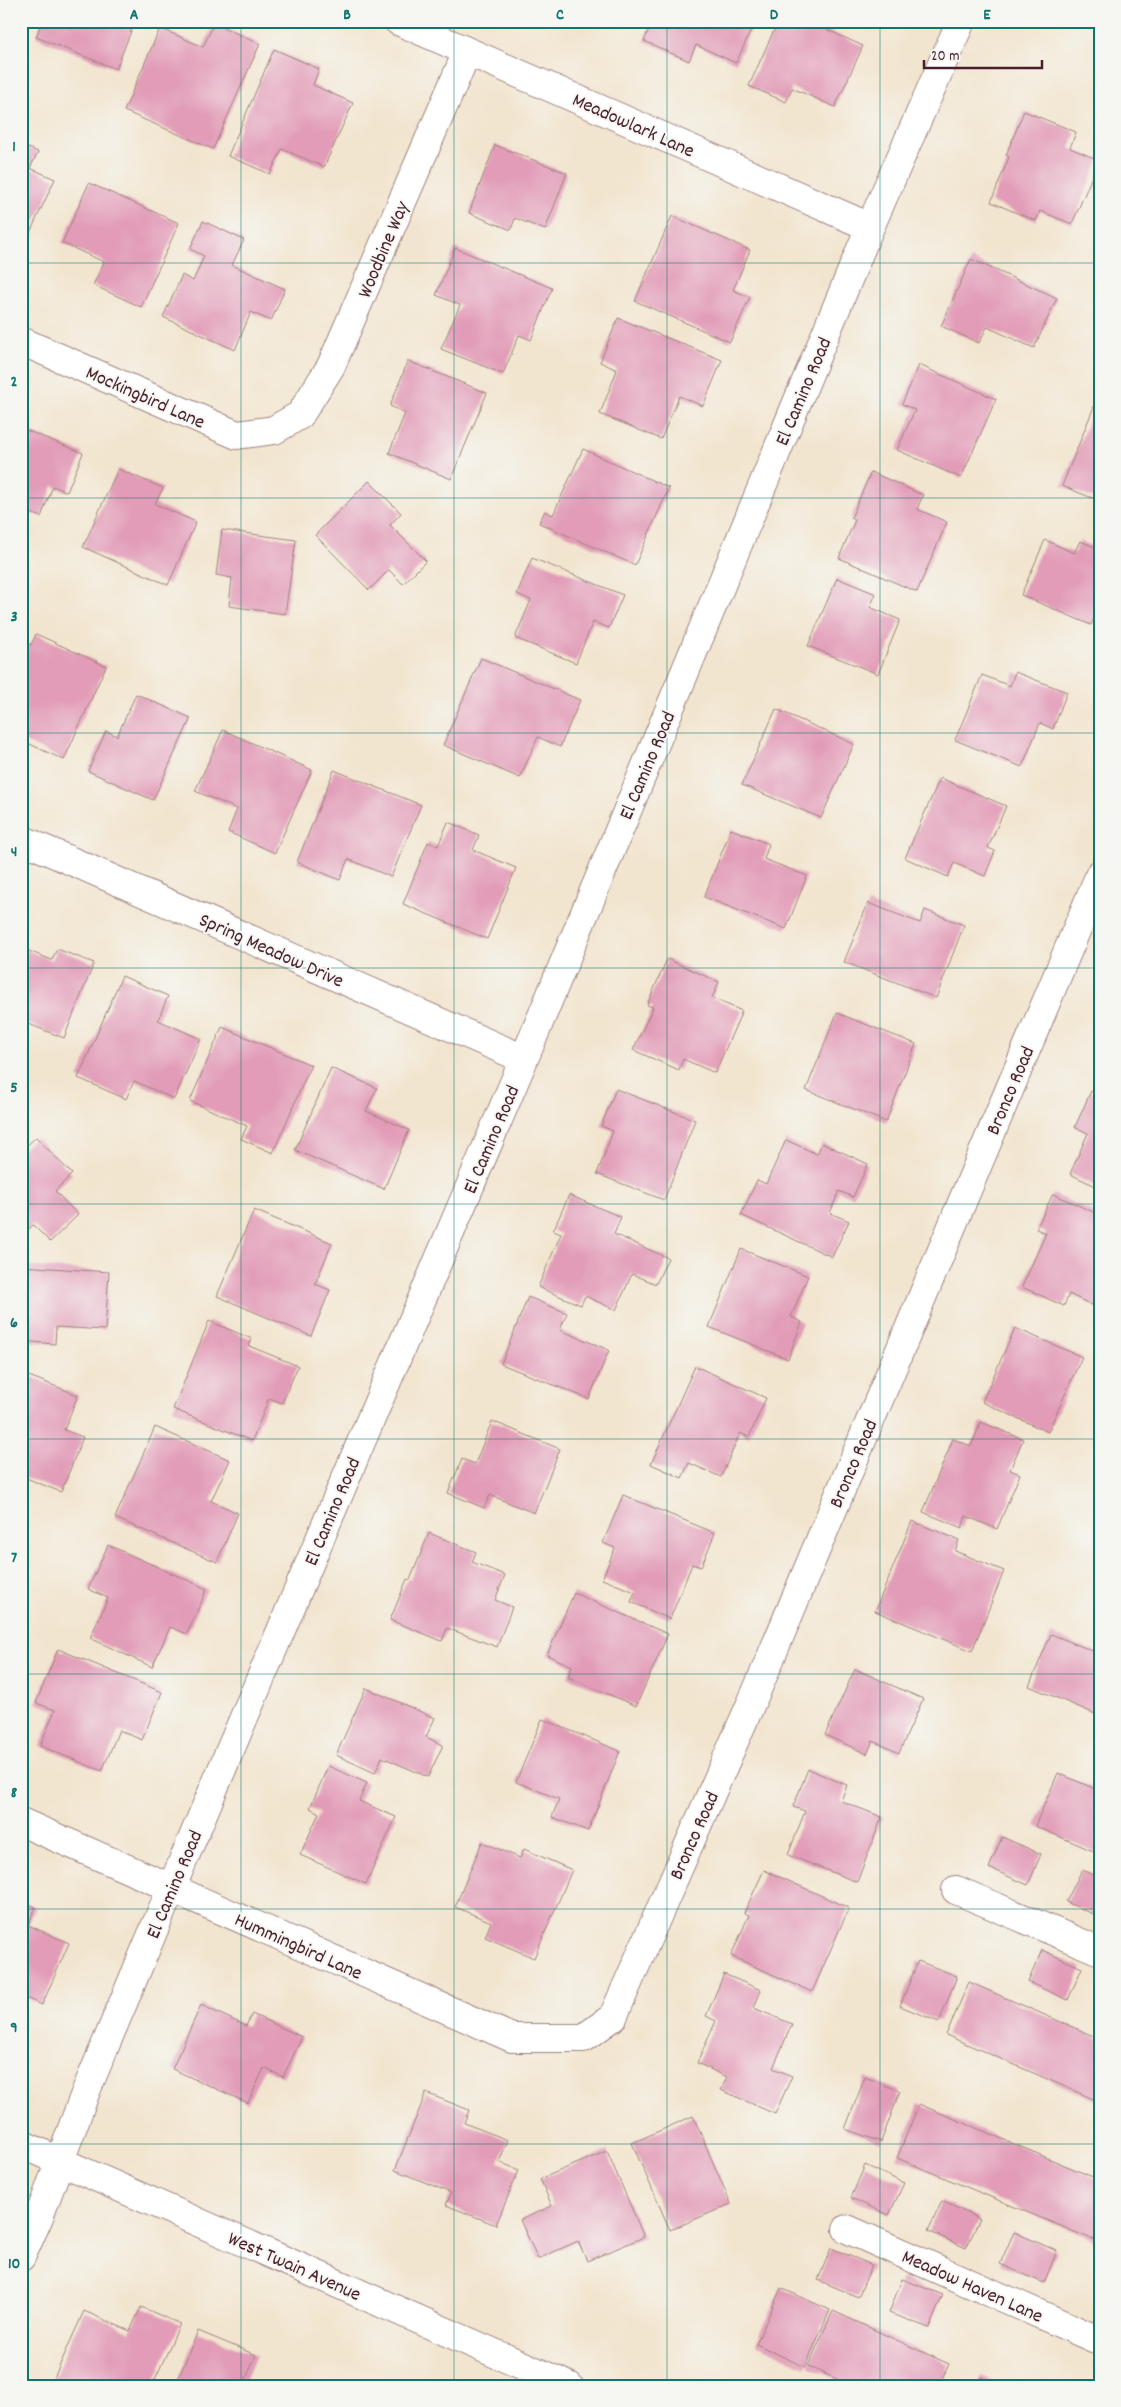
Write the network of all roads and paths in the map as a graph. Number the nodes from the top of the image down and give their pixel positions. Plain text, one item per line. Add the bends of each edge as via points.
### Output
1 (398, 21) edge
2 (961, 21) edge
3 (467, 52) junction
4 (870, 227) junction
5 (21, 341) edge
6 (274, 430) joint
7 (21, 839) edge
8 (1100, 874) edge
9 (524, 1059) junction
10 (21, 1822) edge
11 (171, 1889) junction
12 (956, 1890) dead end
13 (1100, 1951) edge
14 (584, 2038) joint
15 (21, 2144) edge
16 (60, 2161) junction
17 (847, 2229) dead end
18 (21, 2257) edge
19 (1100, 2341) edge
20 (569, 2386) edge

1 - 3 street, Meadowlark Lane
2 - 4 street, El Camino Road
3 - 4 street, Meadowlark Lane
3 - 6 street, Woodbine Way via 331,366 300,414
4 - 9 street, El Camino Road
5 - 6 street, Mockingbird Lane via 237,435
7 - 9 street, Spring Meadow Drive
8 - 14 street, Bronco Road via 760,1683 625,1990 613,2017
9 - 11 street, El Camino Road
10 - 11 street, Hummingbird Lane
11 - 14 street, Hummingbird Lane via 512,2038
11 - 16 street, El Camino Road
12 - 13 street
15 - 16 street, West Twain Avenue
16 - 18 street, El Camino Road
16 - 20 street, West Twain Avenue
17 - 19 street, Meadow Haven Lane

